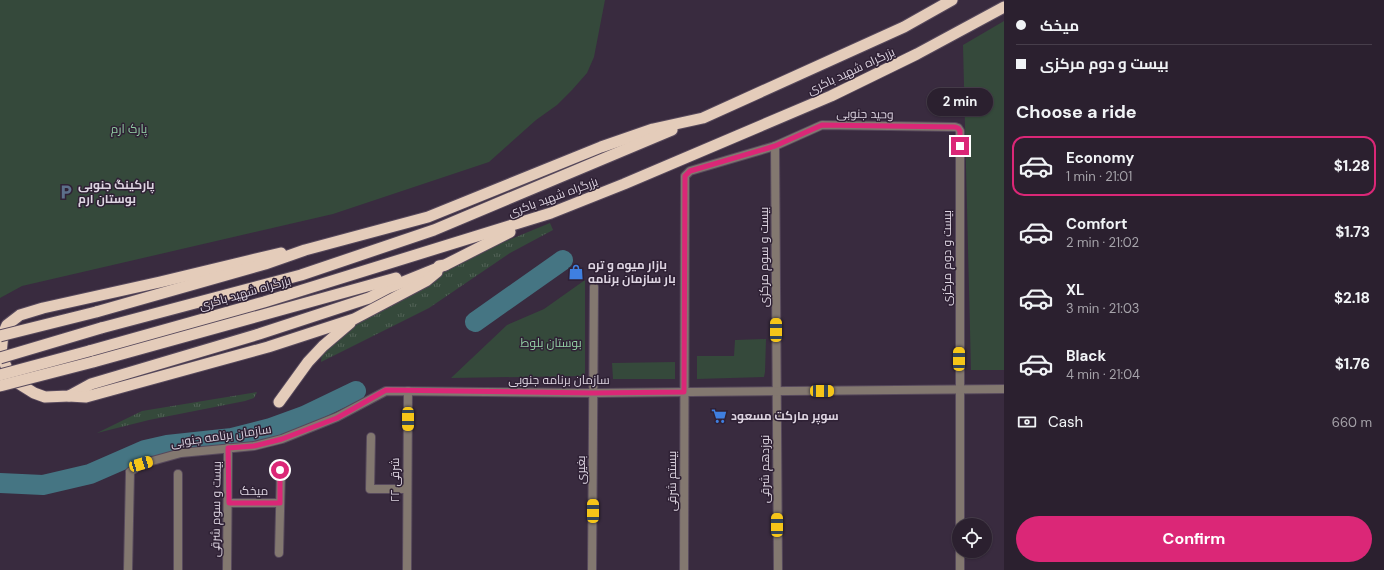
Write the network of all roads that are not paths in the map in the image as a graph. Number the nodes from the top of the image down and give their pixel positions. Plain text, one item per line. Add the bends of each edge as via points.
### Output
1 (952, 0) edge
2 (1004, 7) edge
3 (702, 118) junction
4 (958, 128) joint
5 (775, 146) junction
6 (539, 217) junction
7 (305, 250) junction
8 (445, 265) junction
9 (594, 287) dead end
10 (354, 319) junction
11 (0, 336) edge
12 (0, 358) edge
13 (0, 375) edge
14 (0, 386) edge
15 (959, 389) junction
16 (1004, 389) edge
17 (408, 391) junction
18 (776, 391) junction
19 (684, 392) junction
20 (593, 393) junction
21 (69, 396) junction
22 (279, 402) dead end
23 (371, 437) dead end
24 (228, 448) junction
25 (280, 470) dead end
26 (178, 474) dead end
27 (407, 489) junction
28 (229, 503) junction
29 (280, 503) junction
30 (960, 518) edge
31 (278, 553) dead end
32 (960, 558) edge
33 (128, 570) edge
34 (178, 570) edge
35 (227, 570) edge
36 (407, 570) edge
37 (592, 570) edge
38 (684, 570) edge
39 (778, 570) edge
40 (960, 570) edge

1 - 3 highway, بزرگراه شهید باکری via 904,27
2 - 6 highway, بزرگراه شهید باکری via 831,96 624,184
3 - 7 highway, بزرگراه شهید باکری via 653,129 602,147 428,217
3 - 12 highway, bridge via 434,230 301,275 101,328
4 - 5 street, وحید جنوبی via 822,125
4 - 15 street, بیست و دوم مرکزی
5 - 18 street, بیست و سوم مرکزی
5 - 19 street, وحید جنوبی via 690,171 685,176
6 - 8 highway
6 - 13 highway, بزرگراه شهید باکری, bridge via 264,302
7 - 11 highway, bridge via 265,264 96,312
7 - 21 highway via 275,254 20,315 8,325 3,334 1,354 8,371 18,383 34,393 45,397
8 - 10 highway via 426,281
8 - 14 highway, bridge
8 - 21 highway via 369,298 91,384
9 - 20 street, بغیری
10 - 21 highway via 268,347 86,397
10 - 22 highway via 308,362
15 - 16 street, سازمان برنامه جنوبی
15 - 18 street, سازمان برنامه جنوبی
15 - 30 street, بیست و دوم مرکزی
17 - 20 street, سازمان برنامه جنوبی
17 - 24 street, سازمان برنامه جنوبی via 386,390 337,418 282,439 254,446
17 - 27 street, ۲۲ شرقی
18 - 19 street, سازمان برنامه جنوبی
18 - 39 street, نوزدهم شرقی
19 - 20 street, سازمان برنامه جنوبی
19 - 38 street, بیستم شرقی
20 - 37 street, بغیری
23 - 27 street via 370,489
24 - 28 street, بیست و سوم شرقی
24 - 33 street, سازمان برنامه جنوبی via 181,453 141,464 130,472
25 - 29 street, میخک
26 - 34 street
27 - 36 street, ۲۲ شرقی
28 - 29 street, میخک
28 - 35 street, بیست و سوم شرقی
29 - 31 street, میخک
32 - 40 street

